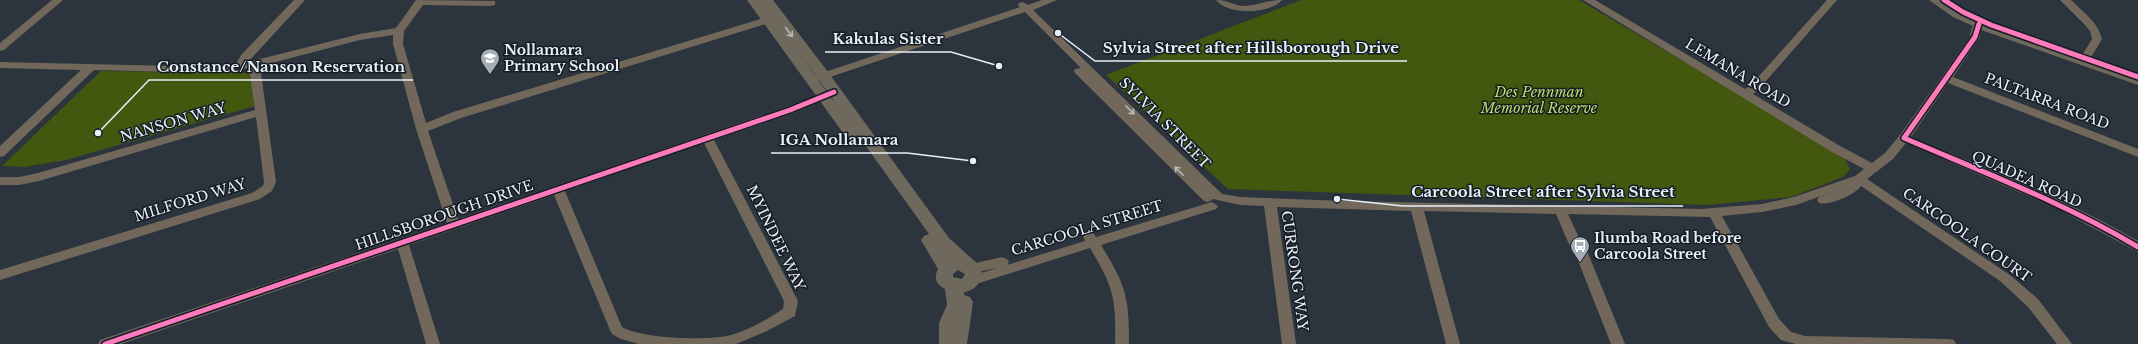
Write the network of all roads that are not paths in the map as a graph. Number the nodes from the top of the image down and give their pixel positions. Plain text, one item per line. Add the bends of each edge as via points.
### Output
1 (58, 0) edge
2 (300, 0) edge
3 (754, 0) edge
4 (766, 0) edge
5 (1221, 0) edge
6 (1277, 0) edge
7 (1588, 0) edge
8 (1832, 0) edge
9 (1936, 0) edge
10 (1944, 0) edge
11 (2065, 0) edge
12 (421, 1) edge
13 (1043, 1) edge
14 (491, 3) dead end
15 (1021, 8) junction
16 (773, 18) junction
17 (1983, 27) junction
18 (399, 31) junction
19 (0, 48) edge
20 (2085, 60) junction
21 (254, 64) junction
22 (0, 66) edge
23 (91, 67) junction
24 (239, 67) junction
25 (815, 76) junction
26 (2138, 77) edge
27 (1946, 78) junction
28 (2138, 82) edge
29 (1745, 94) junction
30 (830, 97) junction
31 (260, 112) junction
32 (421, 126) junction
33 (708, 137) junction
34 (1904, 138) junction
35 (0, 153) edge
36 (2138, 153) edge
37 (1874, 169) junction
38 (1859, 179) junction
39 (0, 181) edge
40 (558, 189) junction
41 (1213, 201) junction
42 (1271, 204) junction
43 (1417, 209) junction
44 (914, 210) junction
45 (1565, 212) junction
46 (1716, 215) junction
47 (454, 225) junction
48 (1091, 239) junction
49 (402, 242) junction
50 (2138, 247) edge
51 (0, 275) edge
52 (966, 277) junction
53 (430, 343) edge
54 (105, 344) edge
55 (948, 344) edge
56 (958, 344) edge
57 (1122, 344) edge
58 (1289, 344) edge
59 (1453, 344) edge
60 (1618, 344) edge
61 (1950, 344) edge
62 (2065, 344) edge

1 - 19 street
2 - 24 street via 246,56
3 - 16 main road
4 - 16 main road
5 - 6 street via 1230,7 1241,10 1253,9
7 - 29 street, LEMANA ROAD
8 - 29 street via 1754,88
9 - 17 main road
10 - 17 main road
11 - 20 street via 2095,31 2097,39
12 - 14 street
12 - 18 street
13 - 15 street
15 - 25 street
15 - 41 street, SYLVIA STREET
16 - 25 main road
16 - 32 street
17 - 20 main road
17 - 27 street, CARCOOLA STREET
18 - 21 street via 360,37
18 - 32 street via 398,44
20 - 26 main road
20 - 28 main road
21 - 24 street
21 - 31 street, MILFORD WAY
22 - 23 street
23 - 24 street via 216,70
23 - 35 street
25 - 30 main road
27 - 34 street, CARCOOLA STREET
27 - 36 street, PALTARRA ROAD
29 - 37 street, LEMANA ROAD
30 - 33 street, HILLSBOROUGH DRIVE via 802,109 790,110
30 - 44 main road
31 - 39 street, NANSON WAY via 39,177
31 - 51 street, MILFORD WAY via 270,182 268,188 256,196
32 - 47 street
33 - 40 street, HILLSBOROUGH DRIVE
33 - 40 street, MYINDEE WAY via 791,301 790,312 731,340 713,343 644,340 629,337 617,330
34 - 37 street, CARCOOLA STREET via 1890,156
34 - 50 street, QUADEA ROAD via 2060,205
37 - 38 street, CARCOOLA STREET
38 - 46 street, CARCOOLA STREET via 1852,190 1791,211
38 - 62 street, CARCOOLA COURT via 2005,278 2033,303
40 - 47 street, HILLSBOROUGH DRIVE
41 - 42 street, CARCOOLA STREET
41 - 48 street, CARCOOLA STREET
42 - 43 street, CARCOOLA STREET
42 - 58 street, CURRONG WAY
43 - 45 street, CARCOOLA STREET
43 - 59 street
44 - 52 main road via 943,242
44 - 52 main road via 946,269 957,264
45 - 46 street, CARCOOLA STREET
45 - 60 street
46 - 61 street via 1774,324 1786,336 1805,341
47 - 49 street, HILLSBOROUGH DRIVE
48 - 52 street, CARCOOLA STREET
48 - 57 street via 1111,271 1119,292
49 - 53 street
49 - 54 street, HILLSBOROUGH DRIVE
52 - 55 main road via 948,323
52 - 56 main road

